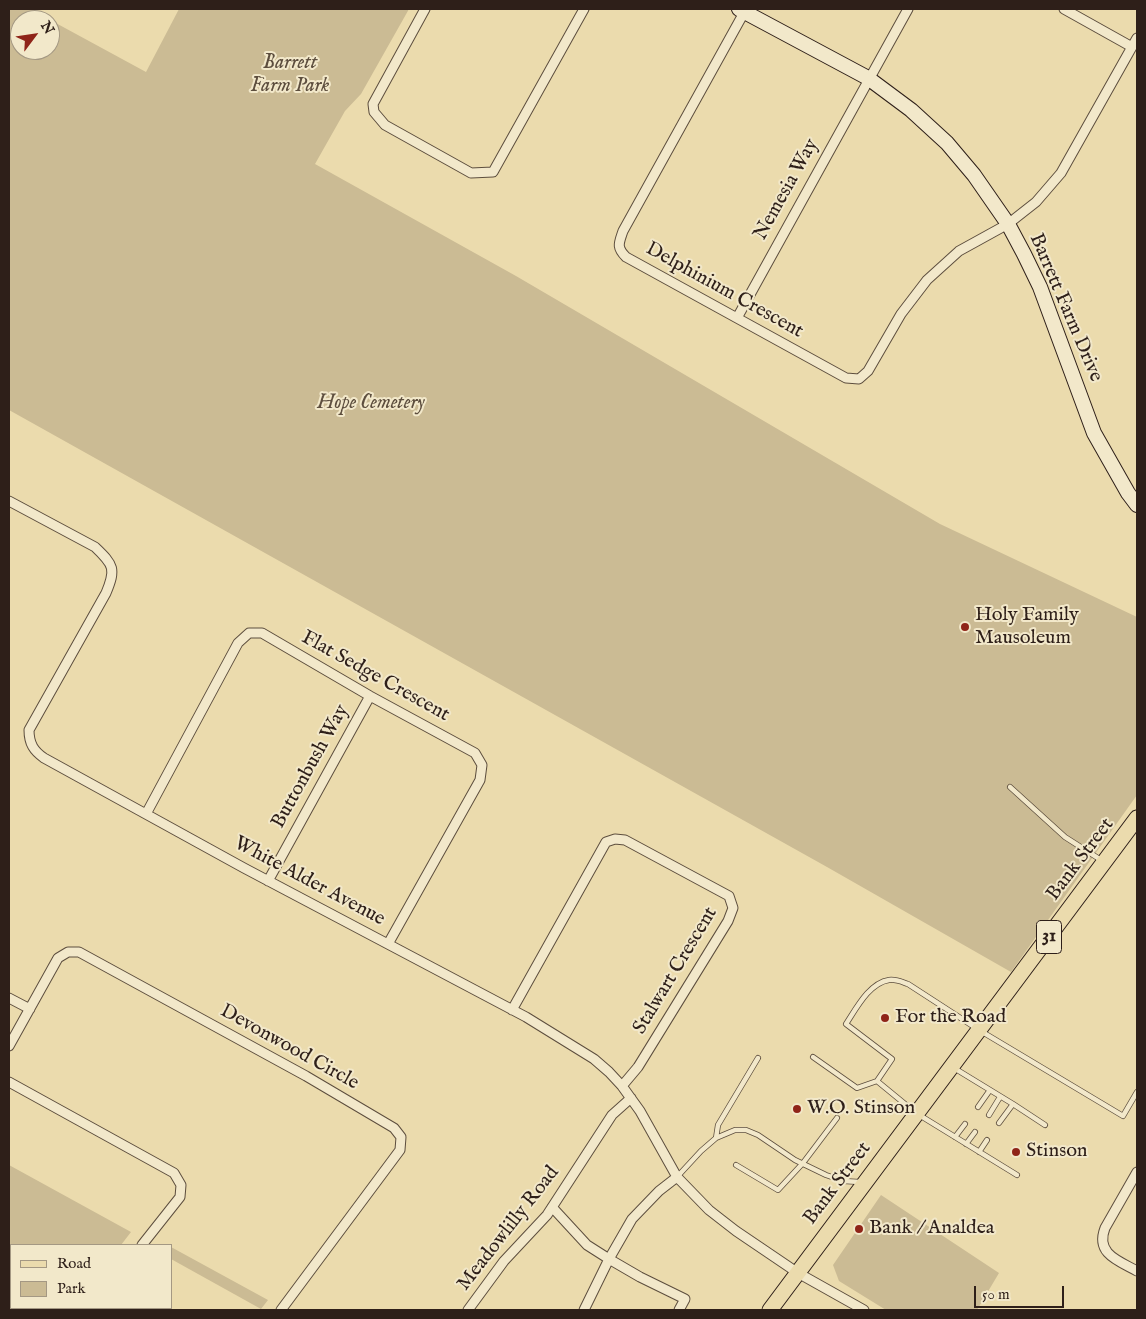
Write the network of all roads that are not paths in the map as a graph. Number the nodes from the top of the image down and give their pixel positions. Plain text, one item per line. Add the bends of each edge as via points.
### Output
1 (425, 9) edge
2 (584, 9) edge
3 (908, 9) edge
4 (1064, 9) edge
5 (743, 10) edge
6 (1137, 38) edge
7 (1132, 47) junction
8 (868, 78) junction
9 (1008, 224) junction
10 (737, 318) junction
11 (9, 500) edge
12 (1137, 504) edge
13 (370, 696) junction
14 (1010, 787) dead end
15 (146, 814) junction
16 (1137, 818) edge
17 (1105, 862) junction
18 (268, 880) junction
19 (388, 944) junction
20 (9, 998) edge
21 (30, 1009) junction
22 (512, 1010) junction
23 (979, 1030) junction
24 (9, 1046) edge
25 (813, 1057) dead end
26 (758, 1058) dead end
27 (952, 1066) junction
28 (877, 1081) junction
29 (9, 1082) edge
30 (622, 1086) junction
31 (990, 1090) junction
32 (1137, 1092) edge
33 (1000, 1096) junction
34 (632, 1098) junction
35 (1013, 1104) junction
36 (978, 1107) dead end
37 (916, 1113) junction
38 (988, 1115) dead end
39 (837, 1118) dead end
40 (999, 1123) dead end
41 (965, 1124) dead end
42 (1044, 1125) dead end
43 (975, 1132) dead end
44 (955, 1137) junction
45 (716, 1138) junction
46 (986, 1140) dead end
47 (966, 1144) junction
48 (979, 1152) junction
49 (802, 1164) junction
50 (736, 1165) dead end
51 (1137, 1172) edge
52 (1017, 1175) dead end
53 (677, 1177) junction
54 (864, 1182) junction
55 (552, 1207) junction
56 (143, 1244) edge
57 (609, 1260) junction
58 (1137, 1271) edge
59 (798, 1273) junction
60 (281, 1310) edge
61 (468, 1310) edge
62 (584, 1310) edge
63 (679, 1310) edge
64 (770, 1310) edge
65 (864, 1310) edge

1 - 2 street via 373,104 374,112 384,125 472,173 493,172
3 - 8 street, Nemesia Way
4 - 7 street
5 - 8 street, Barrett Farm Drive
5 - 10 street, Delphinium Crescent via 623,231 619,245 626,257
6 - 7 street
7 - 9 street via 1061,173 1036,202
8 - 9 street, Barrett Farm Drive via 911,110 947,143
8 - 10 street, Nemesia Way
9 - 10 street, Delphinium Crescent via 959,251 927,280 859,380 846,378
9 - 12 street, Barrett Farm Drive via 1040,287 1094,433
11 - 15 street, White Alder Avenue via 95,547 112,568 112,579 106,593 29,730 30,742 35,752 44,758
13 - 15 street, Flat Sedge Crescent via 262,633 249,633 238,643
13 - 18 street, Buttonbush Way
13 - 19 street, Flat Sedge Crescent via 475,753 482,765 480,780
14 - 17 lane via 1065,838
15 - 18 street, White Alder Avenue
16 - 17 main road, Bank Street / 31
17 - 23 main road, Bank Street / 31
18 - 19 street, White Alder Avenue
19 - 22 street, White Alder Avenue
20 - 21 street
21 - 24 street, Devonwood Circle
21 - 60 street, Devonwood Circle via 58,958 68,952 79,952 394,1128 401,1138 400,1150
22 - 30 street, White Alder Avenue via 594,1059
22 - 30 street, Stalwart Crescent via 606,842 625,840 729,896 733,908 728,922 638,1067
23 - 27 main road, Bank Street / 31
23 - 28 lane via 908,984 889,980 878,984 868,992 846,1024 892,1058
23 - 32 lane via 1123,1116
25 - 28 lane via 856,1088
26 - 45 lane via 718,1125
27 - 31 lane
27 - 37 main road, Bank Street / 31
28 - 37 lane
29 - 56 street via 174,1174 182,1185 180,1197
30 - 34 street, White Alder Avenue
31 - 33 lane
31 - 36 lane
33 - 35 lane
33 - 38 lane
34 - 53 street, White Alder Avenue
34 - 55 street, Meadowlilly Road via 612,1115
35 - 40 lane
35 - 42 lane
37 - 44 lane
37 - 54 main road, Bank Street / 31
39 - 49 lane
41 - 44 lane
43 - 47 lane
44 - 47 lane
45 - 49 lane via 735,1130 746,1130
45 - 53 lane
46 - 48 lane
47 - 48 lane
48 - 52 lane
49 - 50 lane via 778,1190
49 - 54 lane via 844,1181
51 - 58 street via 1105,1228 1102,1242 1111,1256
53 - 57 street via 632,1219
53 - 59 street, White Alder Avenue via 709,1210
54 - 59 main road, Bank Street / 31
55 - 57 street via 587,1245
55 - 61 street, Meadowlilly Road via 504,1261
57 - 62 street
57 - 63 street via 685,1299
59 - 64 main road, Bank Street / 31
59 - 65 street, White Alder Avenue

